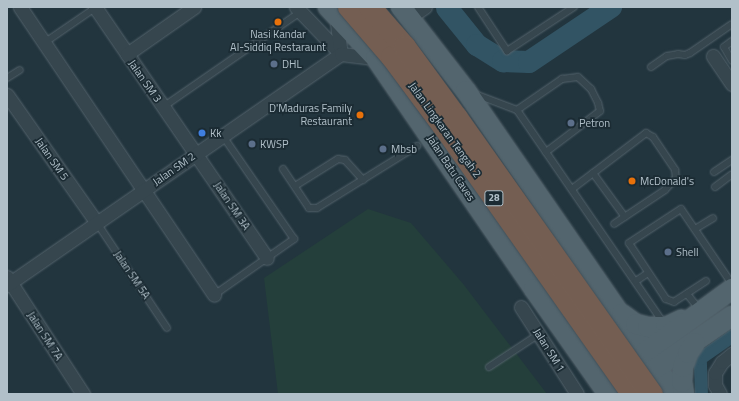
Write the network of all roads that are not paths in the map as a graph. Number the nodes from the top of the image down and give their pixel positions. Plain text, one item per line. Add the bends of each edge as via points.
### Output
1 (20, 7) edge
2 (95, 7) edge
3 (194, 7) edge
4 (370, 7) edge
5 (478, 7) edge
6 (574, 7) edge
7 (298, 10) edge
8 (338, 10) edge
9 (412, 10) edge
10 (732, 24) edge
11 (732, 41) edge
12 (44, 43) junction
13 (126, 54) junction
14 (341, 54) junction
15 (713, 56) dead end
16 (376, 58) junction
17 (729, 65) edge
18 (651, 67) dead end
19 (20, 70) dead end
20 (7, 78) edge
21 (732, 84) edge
22 (466, 91) junction
23 (7, 95) edge
24 (163, 107) junction
25 (517, 110) junction
26 (222, 136) junction
27 (417, 146) dead end
28 (546, 152) junction
29 (196, 154) junction
30 (732, 160) edge
31 (283, 169) dead end
32 (714, 172) dead end
33 (593, 173) junction
34 (732, 174) edge
35 (363, 180) junction
36 (295, 186) junction
37 (714, 186) dead end
38 (572, 189) junction
39 (144, 190) junction
40 (624, 216) junction
41 (713, 218) dead end
42 (97, 223) junction
43 (614, 224) dead end
44 (695, 229) junction
45 (582, 257) junction
46 (267, 258) junction
47 (648, 272) junction
48 (636, 281) junction
49 (706, 281) dead end
50 (8, 282) edge
51 (732, 284) edge
52 (534, 289) junction
53 (732, 289) edge
54 (687, 294) junction
55 (214, 295) joint
56 (521, 307) dead end
57 (701, 311) junction
58 (620, 313) junction
59 (732, 316) edge
60 (666, 327) junction
61 (167, 328) dead end
62 (539, 334) junction
63 (696, 341) junction
64 (646, 351) junction
65 (732, 354) edge
66 (489, 367) dead end
67 (658, 368) junction
68 (619, 392) edge
69 (83, 394) edge
70 (577, 394) edge
71 (652, 394) edge
72 (675, 394) edge
73 (684, 394) edge
74 (720, 394) edge

1 - 12 street
2 - 12 lane
2 - 13 street, Jalan SM 3
3 - 13 street
4 - 71 highway, Jalan Lingkaran Tengah 2 / 28, bridge via 405,47 457,118
5 - 6 lane via 507,51
7 - 14 street
7 - 24 lane
8 - 14 street
8 - 16 main road, Jalan Batu Caves
8 - 68 highway, Jalan Lingkaran Tengah 2 / 28, bridge via 392,57 444,127
9 - 22 main road
10 - 18 lane via 690,53 667,56
11 - 17 lane via 724,47
12 - 39 street
13 - 24 street, Jalan SM 3
14 - 16 street
14 - 26 street, Jalan SM 2
15 - 17 street
16 - 52 main road, Jalan Batu Caves
17 - 21 street
19 - 20 lane
22 - 25 lane
22 - 45 main road
23 - 42 street, Jalan SM 5
24 - 29 street, Jalan SM 3
25 - 28 lane
25 - 28 lane via 562,79 578,77 591,89 600,111
26 - 29 street, Jalan SM 2
26 - 46 lane via 294,239
27 - 35 lane
28 - 38 lane
29 - 39 street, Jalan SM 2
29 - 46 street, Jalan SM 3A
30 - 32 lane
31 - 36 lane
33 - 38 lane
33 - 40 lane
33 - 40 lane via 646,133 653,137 675,170 676,178 666,190
34 - 37 lane
35 - 36 lane via 344,160 338,159
35 - 36 lane via 317,208 309,208
38 - 48 lane
39 - 42 street, Jalan SM 2
39 - 55 street
40 - 43 lane
41 - 44 lane
42 - 50 street, Jalan SM 2
42 - 61 lane, Jalan SM 5A
44 - 47 lane via 681,209 629,243
44 - 51 lane
45 - 52 main road via 585,264 585,281 574,296 563,300 550,300
45 - 58 main road
46 - 55 lane
47 - 48 lane
47 - 54 lane via 666,299 674,302
48 - 60 lane
49 - 54 lane
50 - 69 street, Jalan SM 7A
52 - 68 main road, Jalan Batu Caves via 575,348 595,371
53 - 57 main road
54 - 57 lane
56 - 62 street, Jalan SM 1
57 - 60 main road
57 - 64 main road
58 - 60 main road via 636,324
58 - 64 main road
59 - 63 main road
62 - 66 lane
62 - 70 street, Jalan SM 1
63 - 67 main road
63 - 73 main road via 688,353 683,368
64 - 67 main road
64 - 68 main road via 617,377
65 - 74 street via 722,362 716,373 714,385
67 - 68 main road
67 - 72 main road

